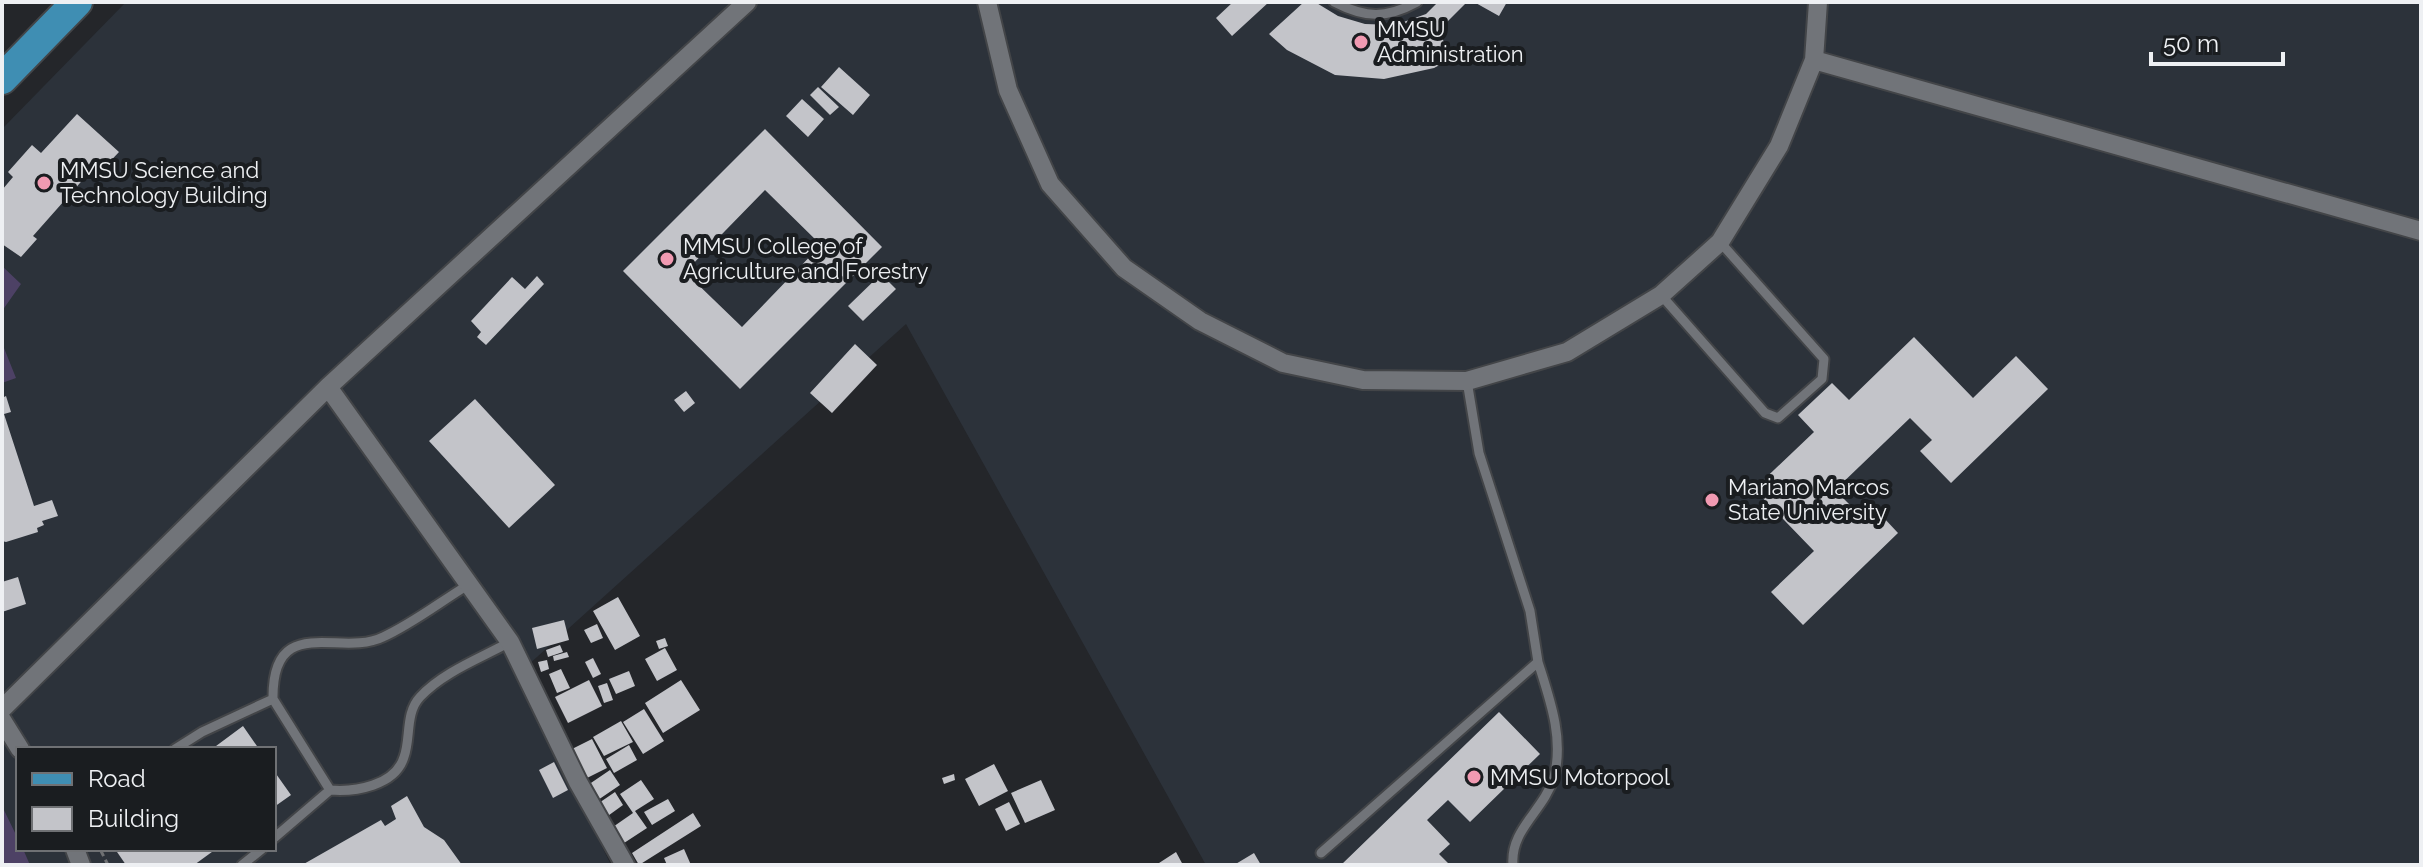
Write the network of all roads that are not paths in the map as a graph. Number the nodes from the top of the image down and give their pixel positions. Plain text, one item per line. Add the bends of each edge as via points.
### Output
1 (747, 2) edge
2 (987, 2) edge
3 (1334, 2) edge
4 (1417, 2) edge
5 (1818, 2) edge
6 (64, 7) edge
7 (1814, 60) junction
8 (2, 79) edge
9 (2421, 231) edge
10 (1720, 242) junction
11 (1661, 295) junction
12 (1467, 381) junction
13 (328, 387) junction
14 (468, 585) junction
15 (510, 642) junction
16 (1538, 662) junction
17 (273, 699) junction
18 (2, 709) edge
19 (2, 720) edge
20 (19, 747) edge
21 (178, 747) edge
22 (330, 790) junction
23 (276, 836) edge
24 (260, 851) edge
25 (1321, 853) dead end
26 (242, 865) edge
27 (625, 865) edge
28 (1513, 865) edge

1 - 13 street
2 - 12 street via 1008,90 1050,184 1124,268 1200,321 1283,363 1363,380
3 - 4 lane via 1356,13 1394,14
5 - 7 street
6 - 8 main road
7 - 9 street
7 - 10 street via 1779,146
10 - 11 street
10 - 11 lane via 1824,359 1822,379 1778,418 1765,413
11 - 12 street via 1567,352
12 - 16 lane via 1479,453 1530,611
13 - 14 street
13 - 18 street
14 - 15 street
14 - 17 lane via 377,640 301,645 281,658
15 - 22 lane via 444,677 418,699 404,758 383,779 350,792
15 - 27 street
16 - 25 lane
16 - 28 lane via 1556,717 1557,750 1553,778 1512,848
17 - 21 lane
17 - 22 lane
19 - 20 street
22 - 23 lane
24 - 26 lane

